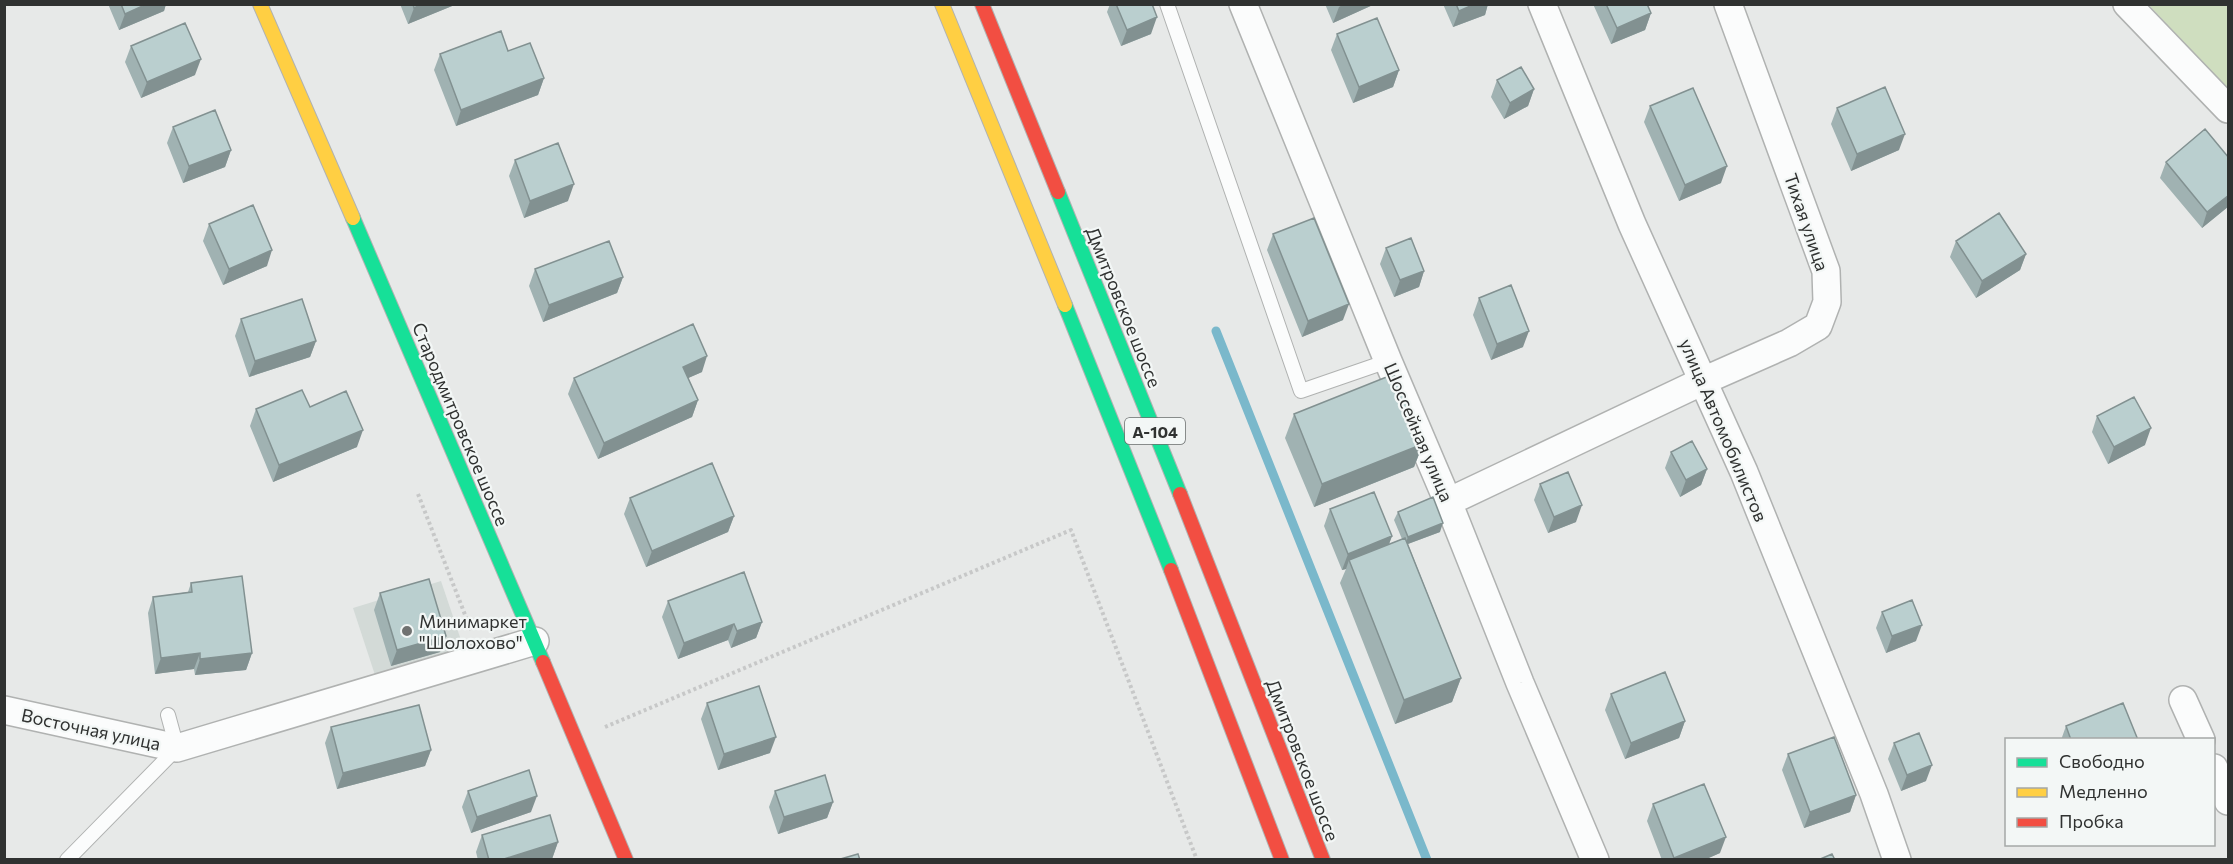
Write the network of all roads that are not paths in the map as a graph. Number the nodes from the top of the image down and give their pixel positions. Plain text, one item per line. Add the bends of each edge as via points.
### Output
1 (260, 4) edge
2 (942, 4) edge
3 (982, 4) edge
4 (1167, 4) edge
5 (1244, 4) edge
6 (1542, 4) edge
7 (1728, 4) edge
8 (2127, 4) edge
9 (2229, 109) edge
10 (1389, 361) junction
11 (1703, 381) junction
12 (1448, 502) junction
13 (535, 641) junction
14 (2183, 700) dead end
15 (4, 710) edge
16 (168, 715) dead end
17 (2200, 738) edge
18 (177, 748) junction
19 (2215, 770) edge
20 (2229, 801) edge
21 (67, 860) edge
22 (626, 860) edge
23 (1282, 860) edge
24 (1323, 860) edge
25 (1595, 860) edge
26 (1897, 860) edge

1 - 13 main road, Стародмитровское шоссе
2 - 23 main road, А-104 via 1137,482
3 - 24 main road, Дмитровское шоссе / А-104
4 - 10 lane via 1301,391
5 - 10 street, Шоссейная улица
6 - 11 street, улица Автомобилистов via 1632,224
7 - 11 street, Тихая улица via 1826,271 1827,302 1818,326
8 - 9 street
10 - 12 street, Шоссейная улица
11 - 12 street, Тихая улица
11 - 26 street, улица Автомобилистов via 1762,517
12 - 25 street, Шоссейная улица
13 - 18 street
13 - 22 main road, Стародмитровское шоссе
14 - 17 street
15 - 18 street, Восточная улица
16 - 18 lane
18 - 21 lane
19 - 20 street

